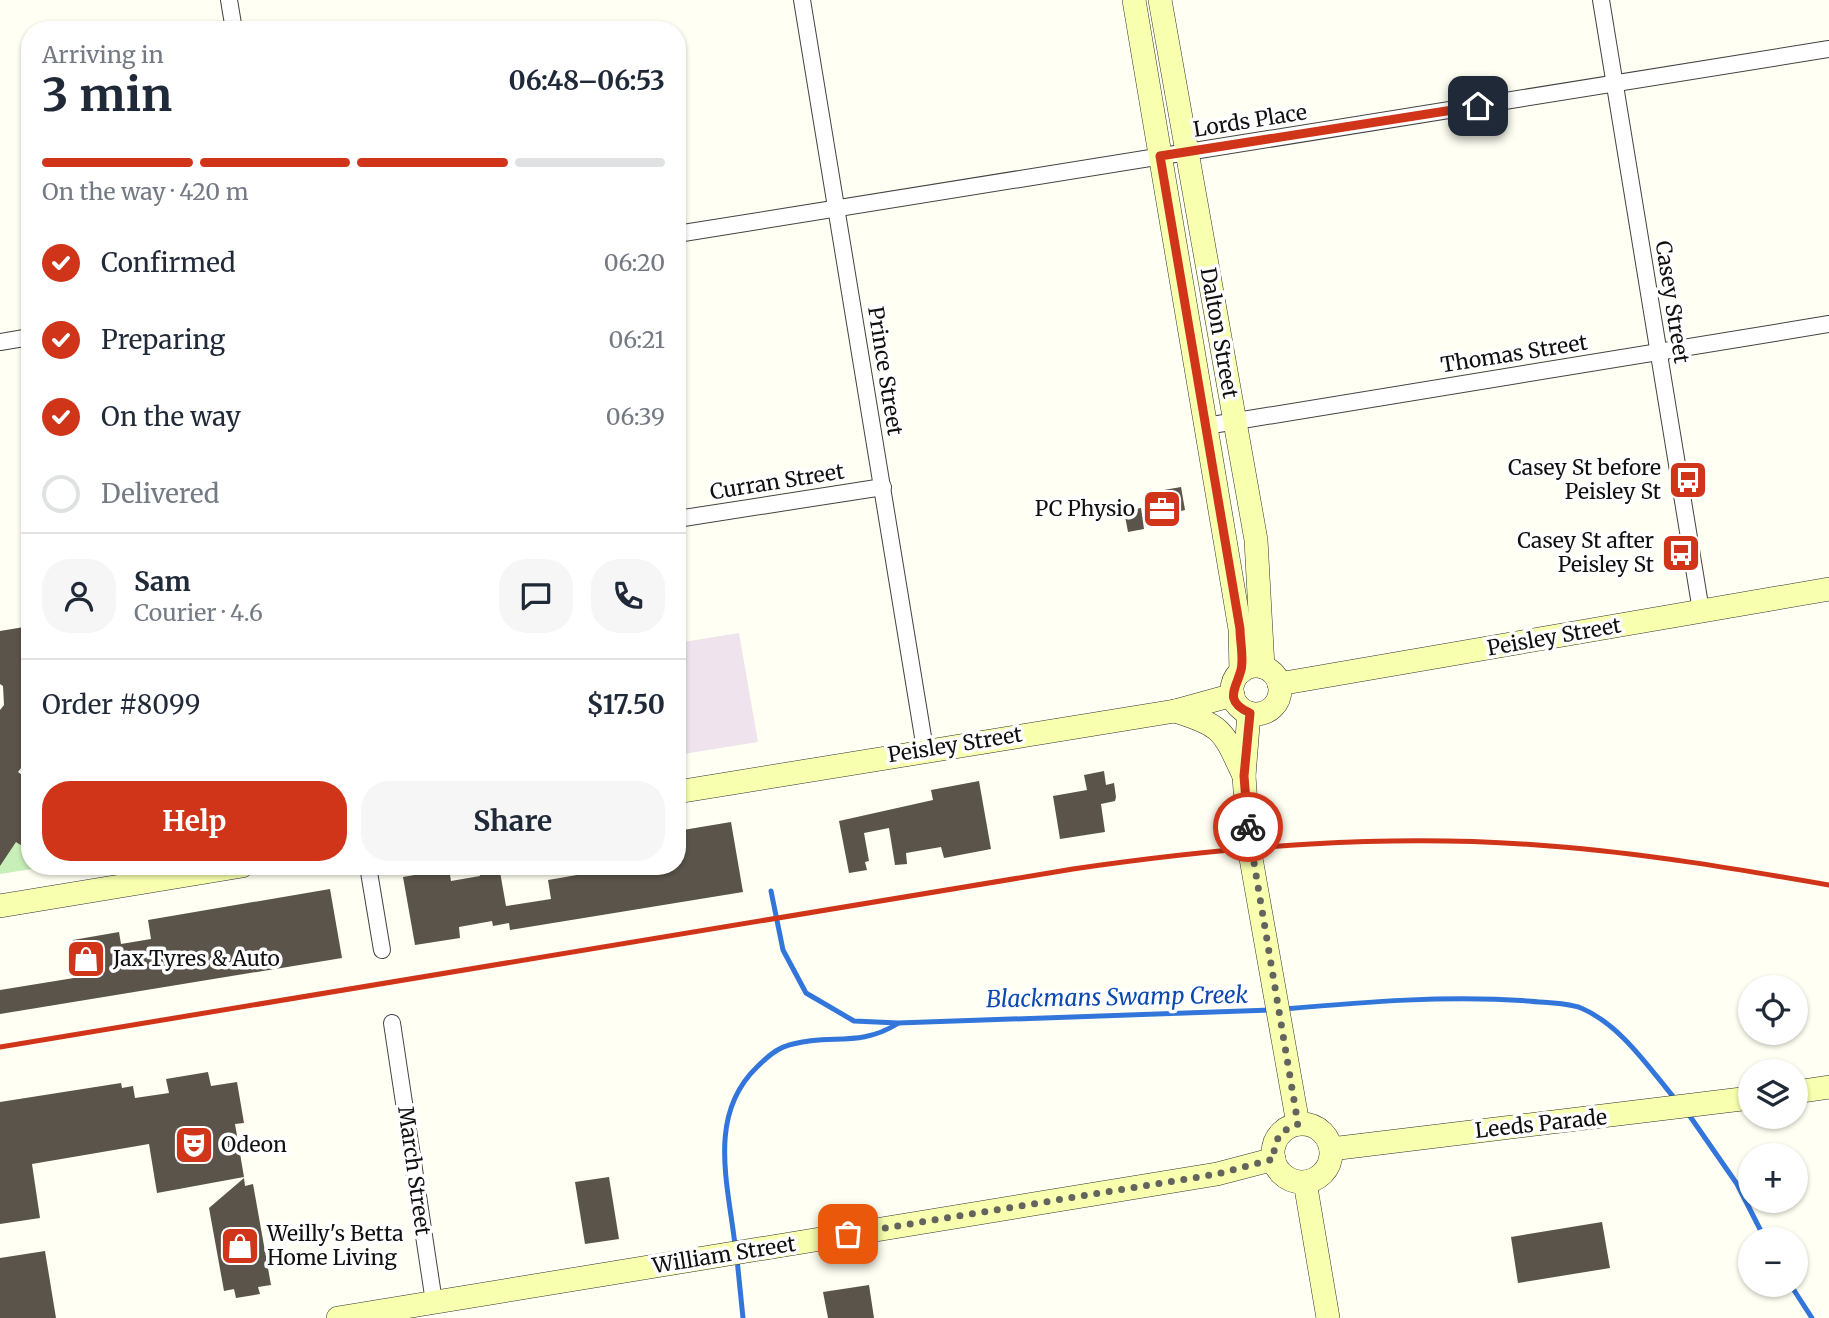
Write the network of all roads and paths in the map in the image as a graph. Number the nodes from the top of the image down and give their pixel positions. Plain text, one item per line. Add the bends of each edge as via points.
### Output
1 (229, 0) edge
2 (802, 0) edge
3 (1135, 0) edge
4 (1160, 0) edge
5 (1601, 0) edge
6 (232, 21) edge
7 (1829, 49) edge
8 (1615, 84) junction
9 (1186, 152) junction
10 (1160, 156) junction
11 (837, 208) junction
12 (686, 233) edge
13 (1829, 324) edge
14 (21, 338) edge
15 (0, 342) edge
16 (1659, 351) junction
17 (1235, 421) junction
18 (1206, 426) junction
19 (883, 487) junction
20 (686, 518) edge
21 (1829, 589) edge
22 (1701, 611) junction
23 (1261, 675) junction
24 (1233, 695) junction
25 (1175, 711) junction
26 (1250, 713) junction
27 (925, 750) junction
28 (1244, 776) junction
29 (686, 790) edge
30 (186, 875) edge
31 (370, 875) edge
32 (0, 905) edge
33 (382, 950) dead end
34 (392, 1023) dead end
35 (1829, 1087) edge
36 (1808, 1090) edge
37 (1738, 1100) edge
38 (1298, 1124) junction
39 (1331, 1149) junction
40 (1274, 1159) junction
41 (1306, 1182) junction
42 (435, 1310) edge
43 (338, 1318) edge
44 (1328, 1318) edge

1 - 6 street
2 - 11 street, Prince Street
3 - 10 main road, Dalton Street
4 - 9 main road, Dalton Street
5 - 8 street, Casey Street
7 - 8 street, Lords Place
8 - 9 street, Lords Place
8 - 16 street, Casey Street
9 - 10 street, Lords Place
9 - 17 main road, Dalton Street
10 - 11 street, Lords Place
10 - 18 main road, Dalton Street
11 - 12 street, Lords Place
11 - 19 street, Prince Street
13 - 16 street, Thomas Street
14 - 15 street
16 - 17 street, Thomas Street
16 - 22 street, Casey Street
17 - 18 street, Thomas Street
17 - 23 main road, Dalton Street via 1256,540
18 - 23 main road, Dalton Street via 1240,629
19 - 20 street, Curran Street
19 - 27 street, Prince Street
21 - 22 main road, Peisley Street
22 - 23 main road, Peisley Street
23 - 24 main road via 1234,682
23 - 26 main road via 1278,698 1270,710
24 - 25 main road, Peisley Street
24 - 26 main road
25 - 27 main road, Peisley Street
25 - 28 main road via 1210,721 1224,735
26 - 28 main road
27 - 29 main road, Peisley Street
28 - 38 main road via 1249,847
30 - 32 main road
31 - 33 street
34 - 42 street, March Street
35 - 36 main road
37 - 39 main road, Leeds Parade
38 - 39 main road via 1316,1127
38 - 40 main road via 1281,1133
39 - 41 main road via 1328,1167
40 - 41 main road via 1282,1174
40 - 42 main road, William Street via 1217,1174 718,1255
41 - 44 main road
42 - 43 main road, William Street

